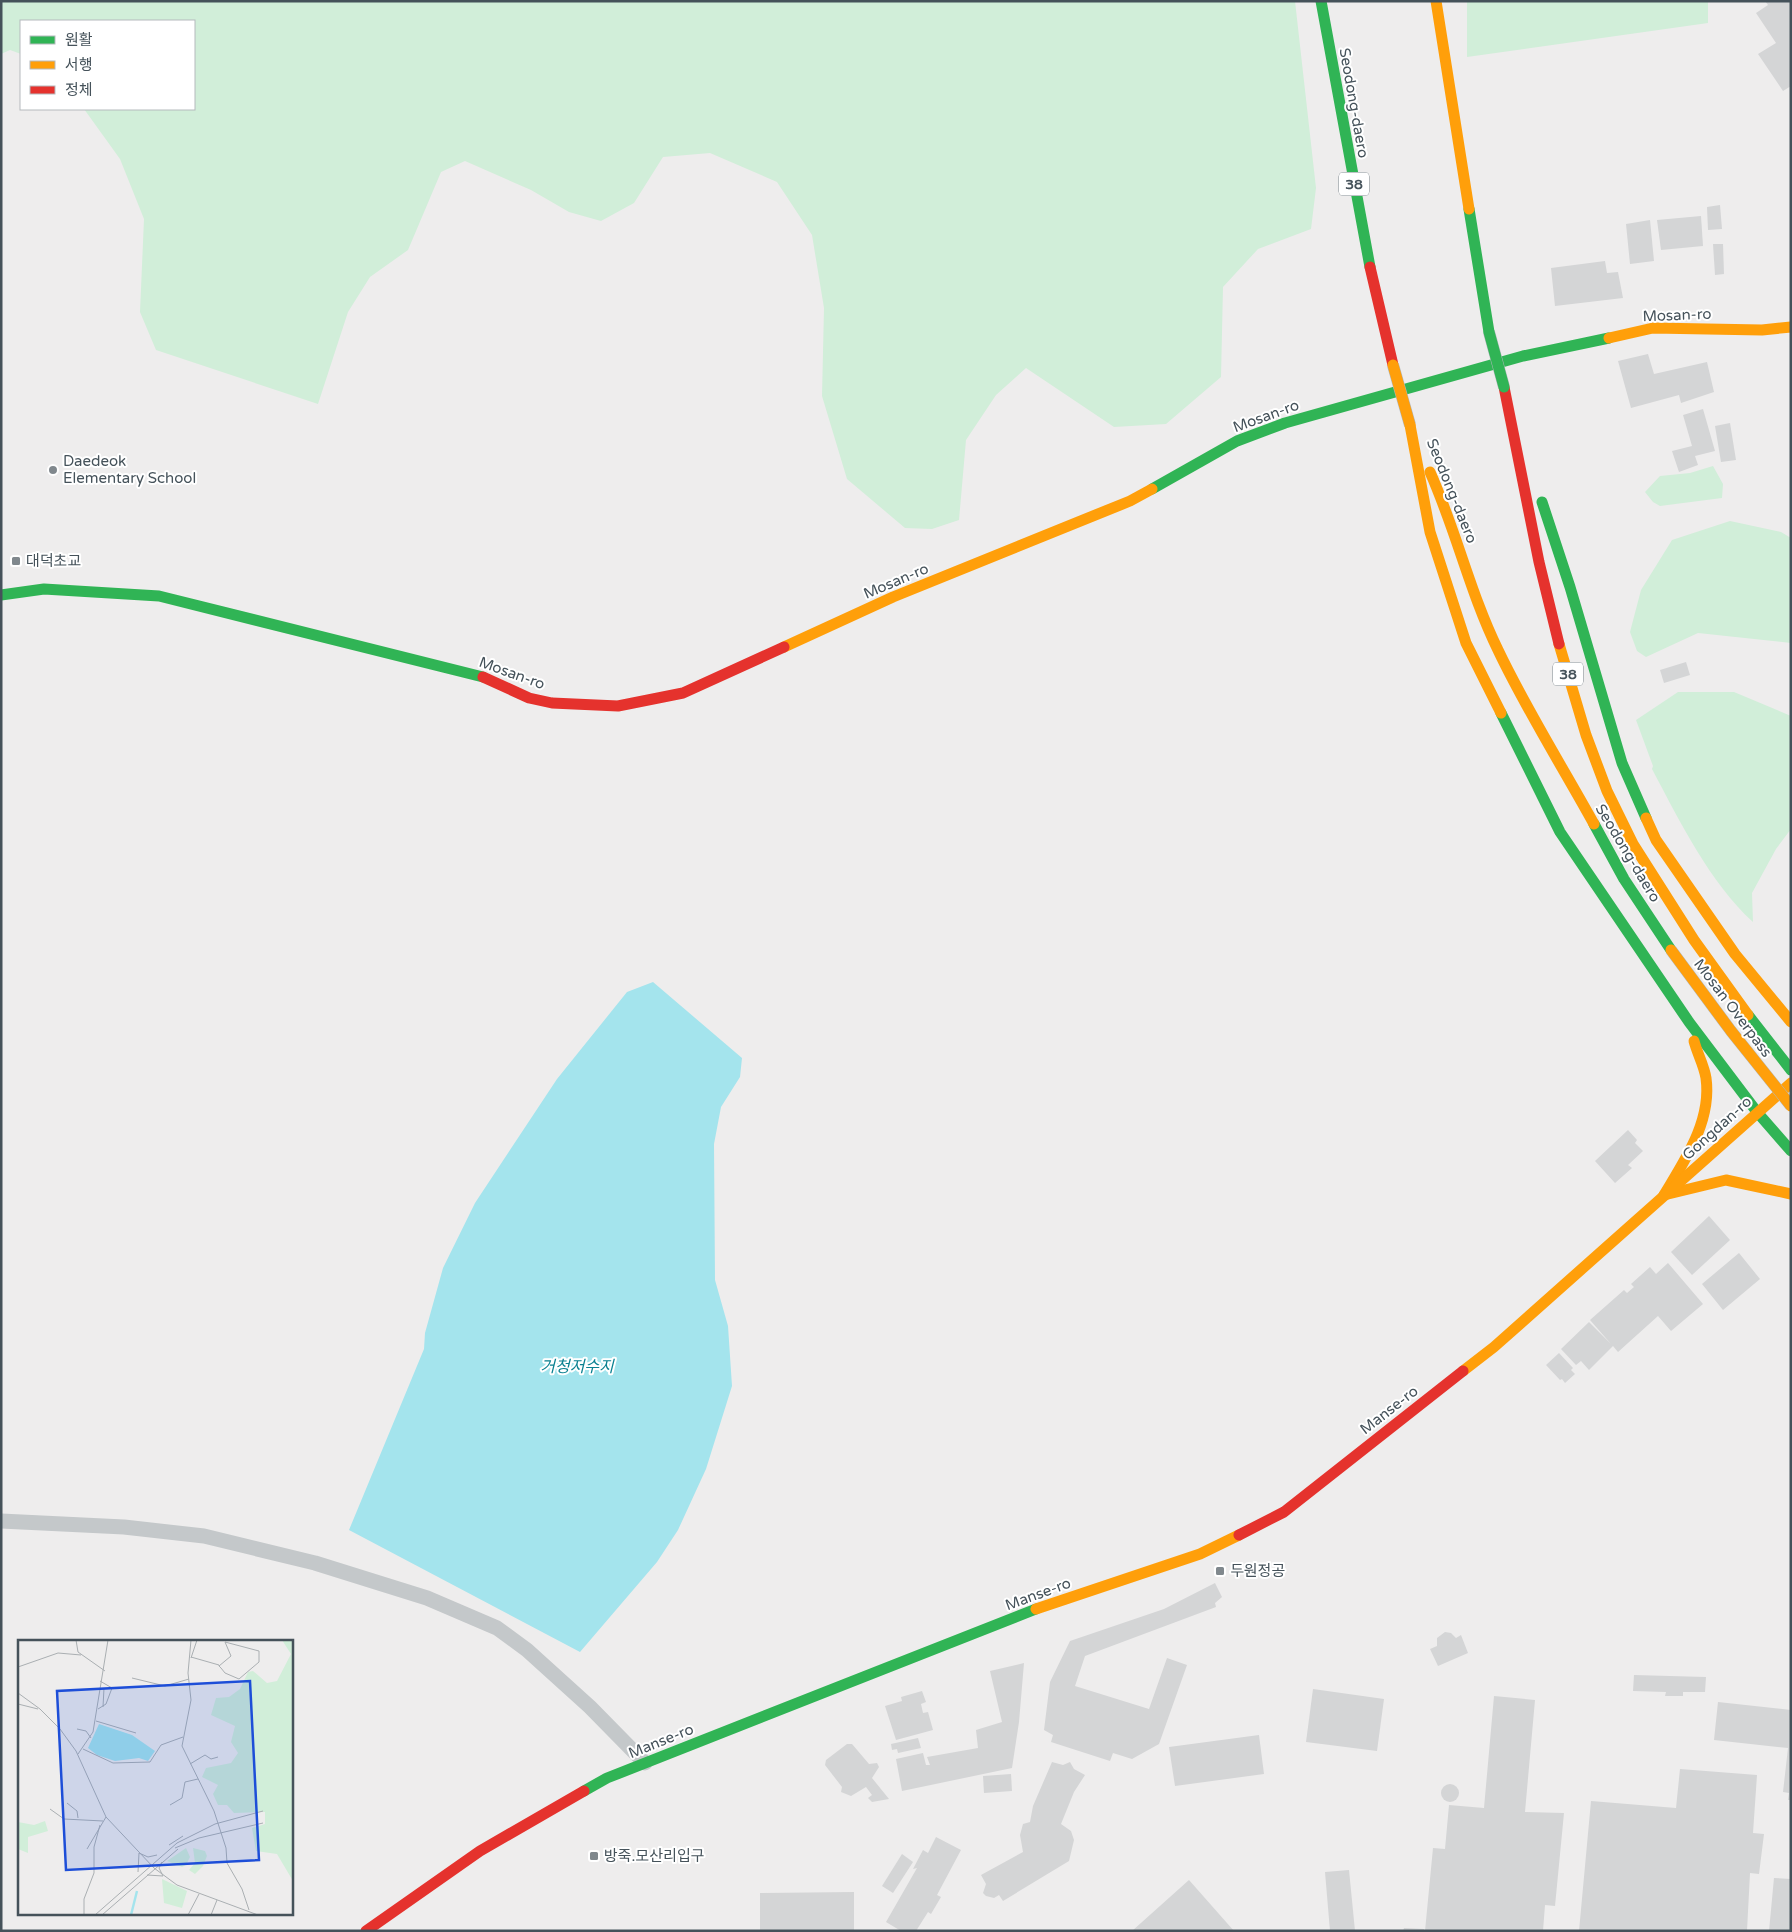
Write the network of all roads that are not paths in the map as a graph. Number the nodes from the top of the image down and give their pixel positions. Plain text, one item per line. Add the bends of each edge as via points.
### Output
1 (1321, 1) edge
2 (1436, 1) edge
3 (1791, 327) edge
4 (1504, 386) junction
5 (1410, 425) junction
6 (1, 595) edge
7 (1692, 939) joint
8 (1671, 950) joint
9 (1735, 954) junction
10 (1767, 974) dead end
11 (1689, 1022) junction
12 (1791, 1022) edge
13 (1791, 1070) edge
14 (1791, 1083) edge
15 (1791, 1106) edge
16 (1757, 1112) junction
17 (1791, 1151) edge
18 (1791, 1194) edge
19 (1664, 1196) junction
20 (1, 1521) edge
21 (645, 1763) junction
22 (366, 1931) edge

1 - 5 main road, Seodong-daero / 38, bridge via 1373,285
2 - 4 main road, Seodong-daero / 38, bridge via 1489,332
3 - 6 main road, Mosan-ro via 1762,330 1654,328 1523,356 1285,423 1237,441 1130,501 893,597 683,693 618,706 552,703 529,698 486,678 159,596 44,589
4 - 7 main road, Seodong-daero / 38 via 1545,590 1579,713 1597,765 1633,844
4 - 9 main road via 1570,587 1622,763 1656,840
5 - 8 main road, Seodong-daero / 38 via 1444,505 1498,650 1619,870
5 - 11 main road via 1430,532 1466,643 1560,832
7 - 13 main road, Mosan Overpass / 38
8 - 15 main road, Mosan Overpass / 38, bridge via 1730,1032
9 - 10 main road
9 - 12 main road
11 - 16 main road
11 - 19 main road via 1706,1078 1705,1112 1693,1143
14 - 16 main road, Gongdan-ro
16 - 17 main road
16 - 19 main road, Gongdan-ro
18 - 19 main road via 1726,1180
19 - 21 main road, Manse-ro via 1494,1347 1284,1512 1200,1554 1025,1613
20 - 21 street via 124,1527 204,1536 336,1569 427,1598 497,1628 527,1650
21 - 22 main road, Manse-ro via 607,1778 480,1851

